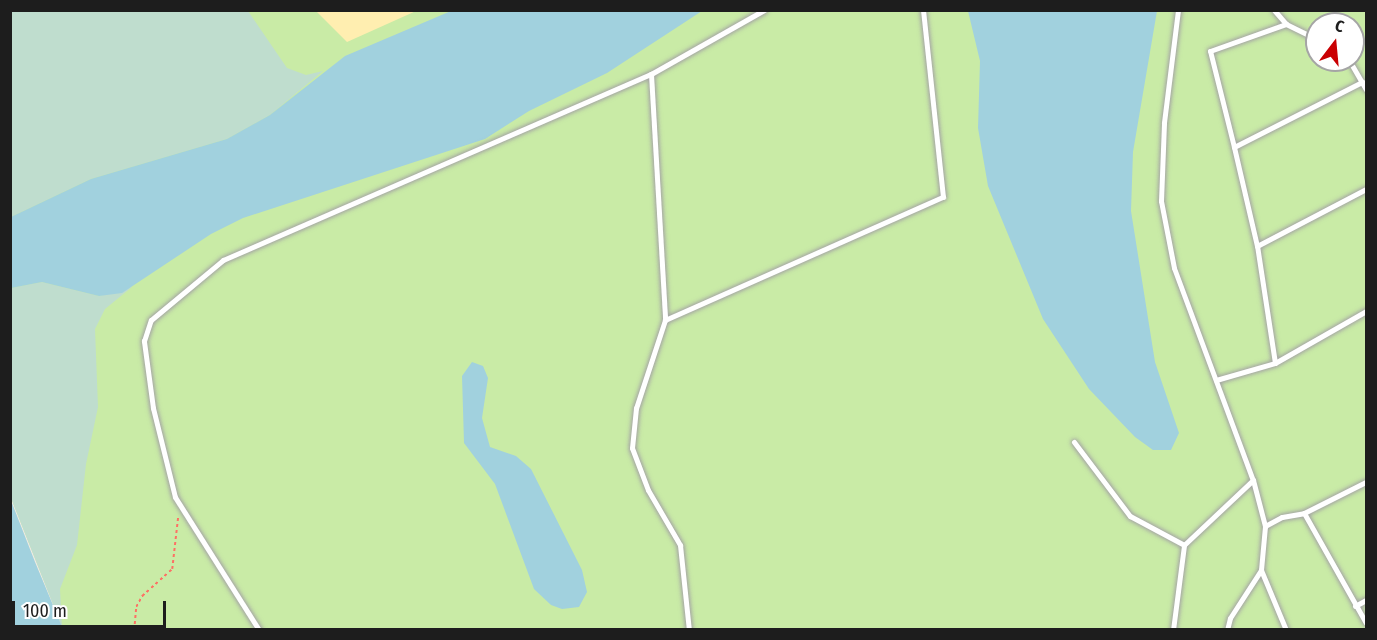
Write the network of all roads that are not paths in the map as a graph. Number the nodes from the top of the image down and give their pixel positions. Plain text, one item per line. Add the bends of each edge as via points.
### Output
1 (764, 10) edge
2 (922, 10) edge
3 (1178, 10) edge
4 (1274, 10) edge
5 (1286, 24) junction
6 (1305, 33) edge
7 (1356, 72) edge
8 (651, 74) junction
9 (1362, 82) junction
10 (1366, 90) edge
11 (1234, 147) junction
12 (1366, 189) edge
13 (1257, 246) junction
14 (1366, 311) edge
15 (665, 320) junction
16 (1275, 363) junction
17 (1216, 380) junction
18 (1074, 442) dead end
19 (1253, 480) junction
20 (1366, 482) edge
21 (1304, 513) junction
22 (1265, 526) junction
23 (1184, 544) junction
24 (1261, 570) junction
25 (1366, 600) edge
26 (1355, 606) junction
27 (1366, 623) edge
28 (259, 630) edge
29 (689, 630) edge
30 (1173, 630) edge
31 (1227, 630) edge
32 (1286, 630) edge

1 - 8 lane
2 - 15 lane via 943,197
3 - 17 lane via 1164,123 1161,201 1174,268
4 - 5 lane
5 - 6 lane
5 - 11 lane via 1210,51
7 - 9 lane
8 - 15 lane
8 - 28 lane via 235,254 210,268 151,320 144,341 153,408 179,510
9 - 10 lane
9 - 11 lane
11 - 13 lane
12 - 13 lane
13 - 16 lane
14 - 16 lane
15 - 29 lane via 636,408 632,448 648,490 680,545
16 - 17 lane
17 - 19 lane
18 - 23 lane via 1130,516
19 - 22 lane
19 - 23 lane
20 - 21 lane
21 - 22 lane via 1282,517
21 - 26 lane
22 - 24 lane
23 - 30 lane
24 - 31 lane via 1230,618
24 - 32 lane
25 - 26 lane
26 - 27 lane

